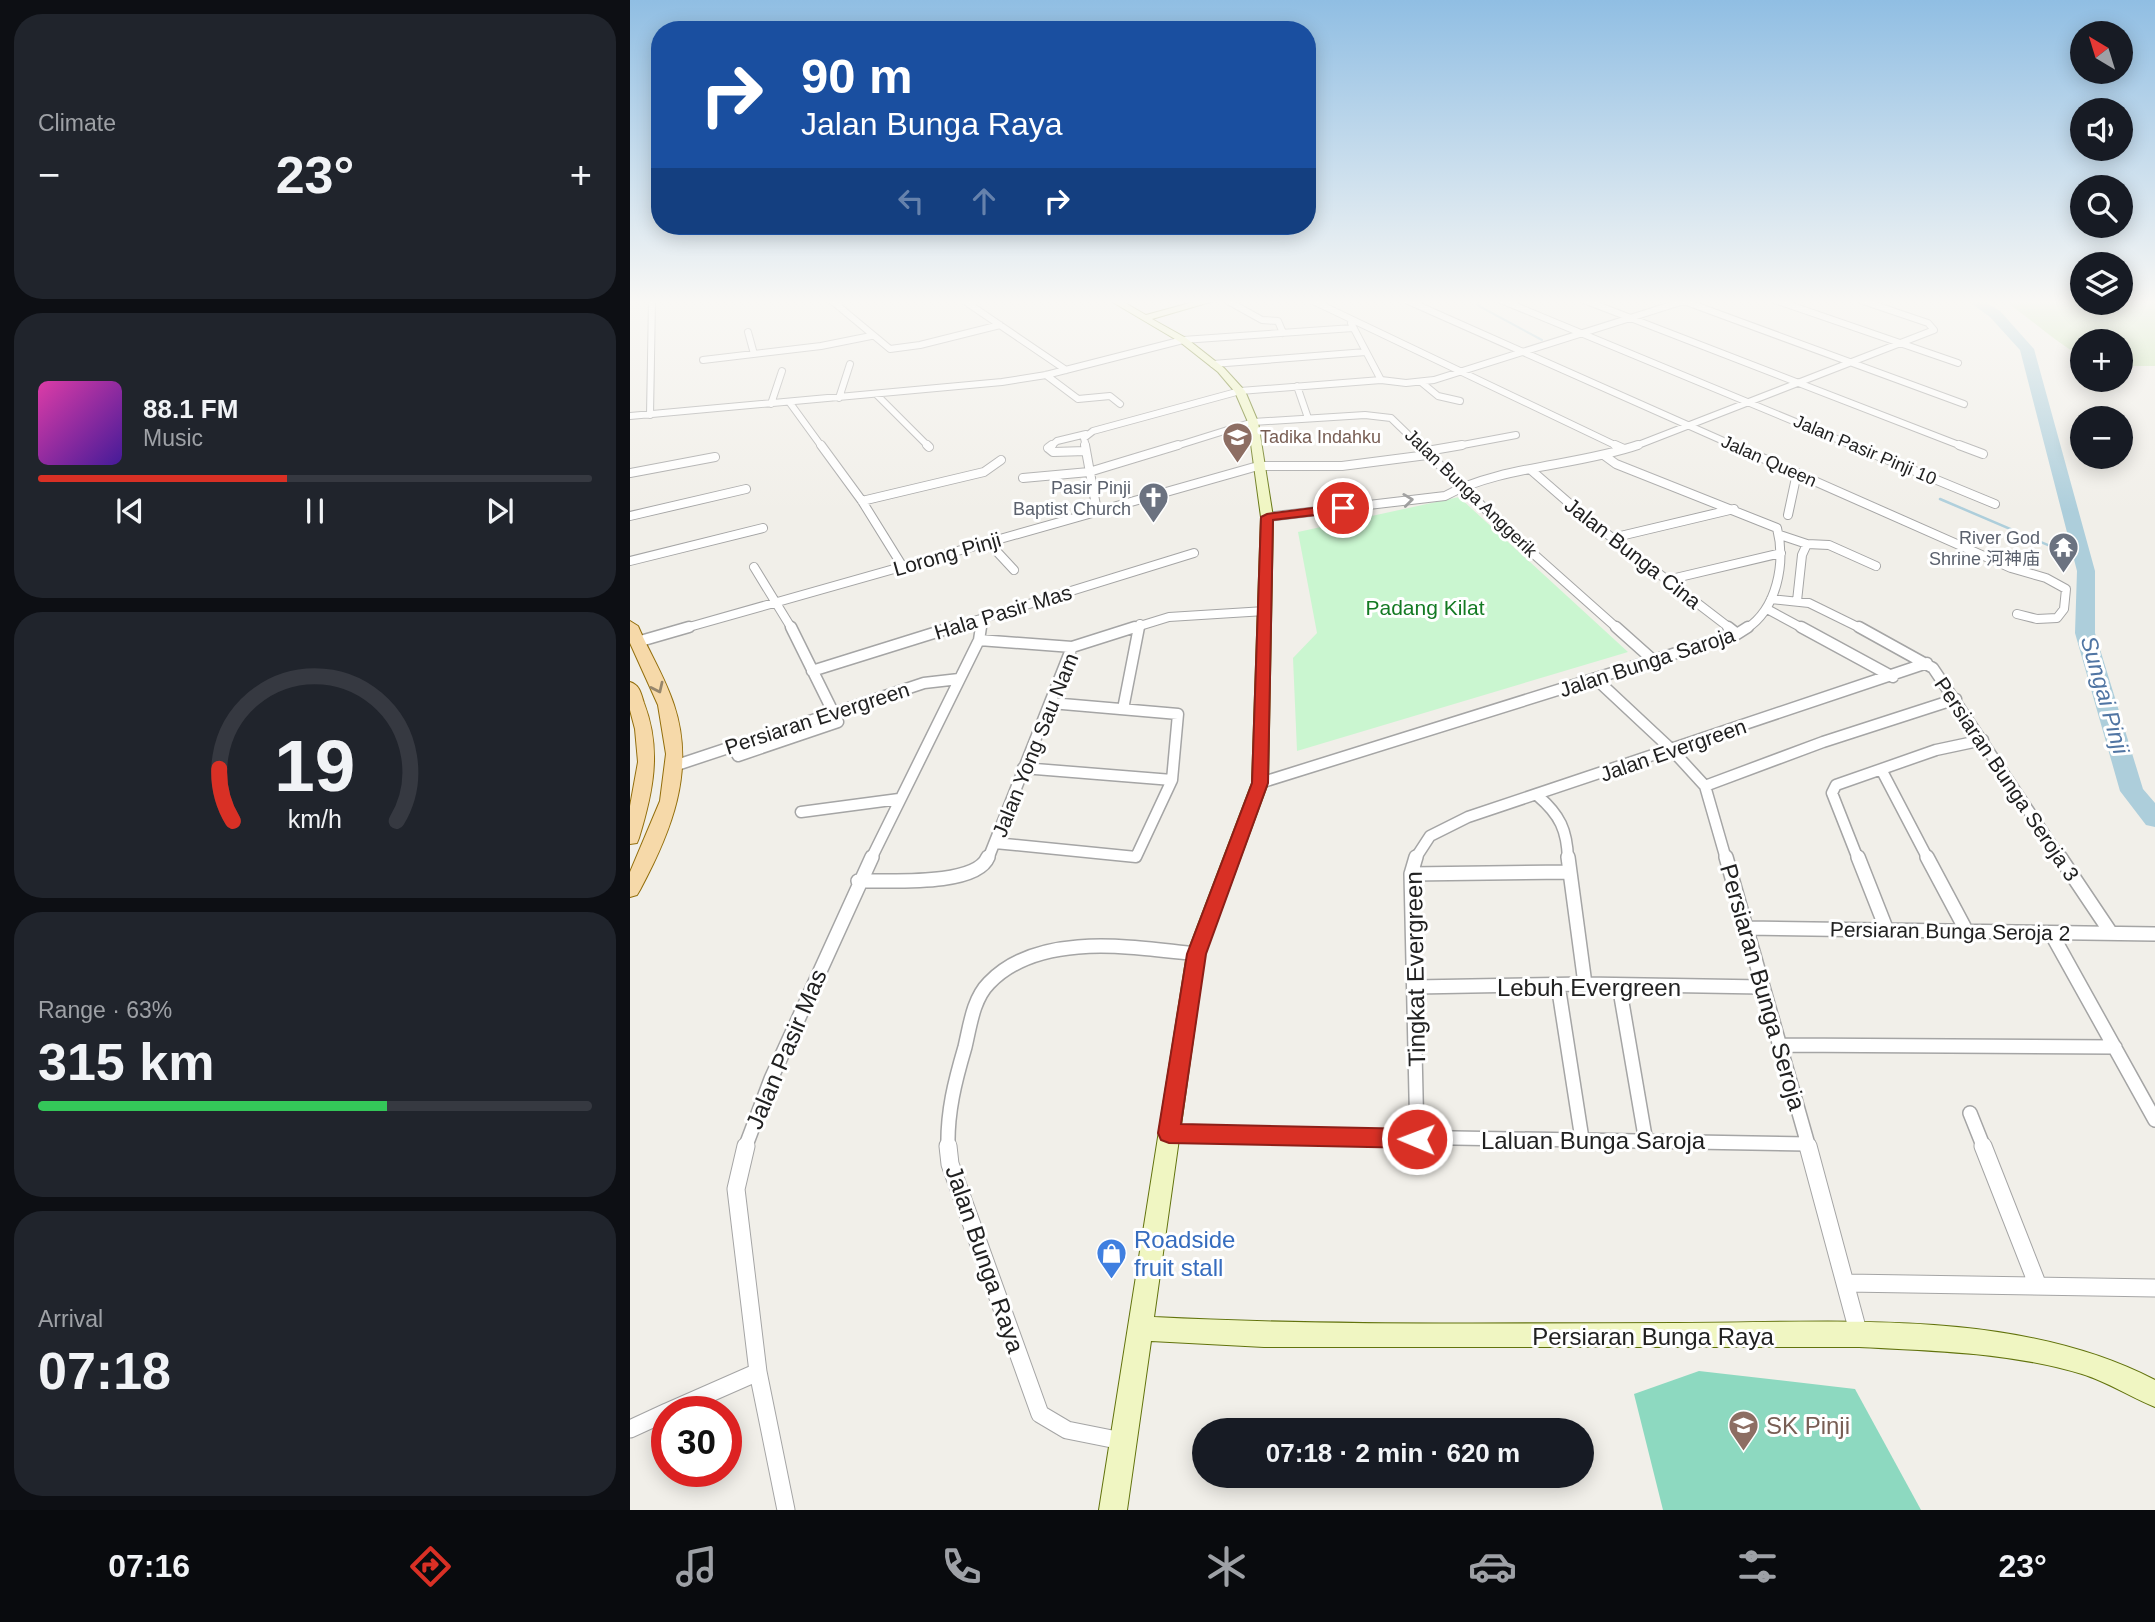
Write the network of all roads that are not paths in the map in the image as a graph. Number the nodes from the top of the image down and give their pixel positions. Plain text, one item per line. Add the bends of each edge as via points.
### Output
1 (650, 370) edge
2 (848, 370) edge
3 (1064, 370) edge
4 (1219, 370) edge
5 (1376, 370) edge
6 (1458, 370) edge
7 (1466, 370) edge
8 (1566, 370) edge
9 (1671, 370) edge
10 (1767, 370) edge
11 (1832, 370) edge
12 (1872, 370) edge
13 (782, 371) dead end
14 (1461, 372) junction
15 (1046, 375) junction
16 (1381, 380) junction
17 (1421, 382) junction
18 (1799, 383) junction
19 (1297, 386) junction
20 (1240, 391) junction
21 (876, 394) junction
22 (839, 398) junction
23 (1460, 401) dead end
24 (1748, 402) junction
25 (790, 403) junction
26 (771, 404) junction
27 (1120, 404) dead end
28 (1964, 404) dead end
29 (649, 415) junction
30 (630, 416) edge
31 (1308, 418) junction
32 (1253, 422) junction
33 (1689, 425) junction
34 (1086, 434) junction
35 (1516, 435) dead end
36 (929, 447) dead end
37 (1624, 449) junction
38 (1086, 450) junction
39 (1427, 453) junction
40 (1983, 454) dead end
41 (1605, 456) junction
42 (715, 457) dead end
43 (1001, 460) dead end
44 (1258, 466) junction
45 (1531, 470) junction
46 (1089, 472) junction
47 (630, 473) edge
48 (1797, 473) junction
49 (1023, 478) dead end
50 (1462, 486) junction
51 (746, 489) dead end
52 (862, 501) junction
53 (1995, 505) dead end
54 (1734, 509) junction
55 (1097, 512) junction
56 (1788, 515) dead end
57 (630, 516) edge
58 (1267, 517) junction
59 (764, 528) dead end
60 (1780, 535) junction
61 (1612, 538) junction
62 (988, 542) junction
63 (1807, 544) junction
64 (1194, 553) dead end
65 (1780, 553) junction
66 (630, 561) edge
67 (1876, 566) dead end
68 (754, 567) dead end
69 (903, 567) junction
70 (1014, 570) dead end
71 (1667, 580) junction
72 (1797, 601) junction
73 (778, 602) junction
74 (1769, 604) junction
75 (1265, 611) junction
76 (2017, 614) dead end
77 (982, 618) junction
78 (1140, 624) junction
79 (633, 634) edge
80 (1737, 634) junction
81 (979, 640) junction
82 (1072, 647) junction
83 (1654, 660) junction
84 (1927, 663) junction
85 (812, 671) junction
86 (1893, 677) junction
87 (959, 679) junction
88 (1596, 679) junction
89 (630, 687) edge
90 (1956, 699) junction
91 (1051, 703) junction
92 (1123, 709) junction
93 (834, 713) junction
94 (1983, 740) junction
95 (1672, 750) junction
96 (677, 765) junction
97 (1023, 768) junction
98 (1882, 771) junction
99 (1172, 780) junction
100 (1260, 783) junction
101 (1705, 786) junction
102 (637, 793) edge
103 (1538, 796) junction
104 (899, 799) junction
105 (802, 812) dead end
106 (630, 838) edge
107 (995, 843) junction
108 (1421, 843) joint
109 (1569, 872) junction
110 (1411, 874) junction
111 (858, 881) junction
112 (630, 890) edge
113 (1746, 928) junction
114 (1886, 928) junction
115 (1967, 932) junction
116 (2051, 933) junction
117 (2111, 933) junction
118 (2155, 934) edge
119 (1196, 954) junction
120 (1585, 984) junction
121 (1558, 985) junction
122 (1619, 985) junction
123 (1416, 987) junction
124 (1762, 987) junction
125 (1781, 1045) junction
126 (2115, 1047) junction
127 (1970, 1114) dead end
128 (2155, 1120) edge
129 (1169, 1133) junction
130 (1417, 1139) junction
131 (1582, 1139) junction
132 (1646, 1142) junction
133 (1807, 1144) junction
134 (1847, 1283) junction
135 (2038, 1286) junction
136 (2155, 1288) edge
137 (1140, 1328) junction
138 (1859, 1335) junction
139 (758, 1372) junction
140 (2155, 1394) edge
141 (703, 1396) edge
142 (651, 1419) edge
143 (630, 1429) edge
144 (1122, 1441) junction
145 (786, 1510) edge
146 (1113, 1510) edge

1 - 29 street
2 - 22 street
3 - 15 street
4 - 20 main road
5 - 16 street
6 - 14 street
7 - 14 street
8 - 33 street, Jalan Queen
9 - 24 street, Jalan Pasir Pinji 10
10 - 18 street
11 - 18 street
12 - 28 street
13 - 26 street
14 - 17 street
14 - 37 street
15 - 21 street
15 - 27 street via 1078,399 1110,396
16 - 17 street
16 - 19 street
17 - 23 street via 1430,392
18 - 24 street
18 - 40 street
19 - 20 street
19 - 31 street
20 - 32 main road
20 - 34 street
21 - 22 street
21 - 36 street
22 - 25 street
24 - 33 street
24 - 53 street, Jalan Pasir Pinji 10
25 - 26 street
25 - 52 street
26 - 29 street
29 - 30 street
31 - 32 street, Jalan Bunga Anggerik
31 - 39 street, Jalan Bunga Anggerik via 1391,418
32 - 44 main road
32 - 46 street, Jalan Bunga Anggerik
33 - 37 street
33 - 48 street, Jalan Queen
34 - 38 street
34 - 38 street via 1048,448 1053,452
35 - 39 street, Lorong Pinji
37 - 41 street
38 - 46 street
39 - 44 street, Lorong Pinji via 1298,467
39 - 50 street, Jalan Bunga Anggerik
41 - 45 street
41 - 54 street
42 - 47 street
43 - 52 street via 984,472
44 - 55 street, Lorong Pinji
44 - 58 main road
45 - 50 street
45 - 61 street, Jalan Bunga Cina
46 - 49 street, Jalan Bunga Anggerik
46 - 55 street
48 - 56 street
48 - 76 street, Jalan Queen via 2066,589 2064,609 2057,618
58 -> 50 street via 1445,496
50 - 83 street, Jalan Bunga Anggerik
51 - 57 street
52 - 69 street
54 - 60 street via 1767,522
54 - 61 street
55 - 62 street, Lorong Pinji
58 - 75 main road
59 - 66 street
60 - 63 street
60 - 65 street
61 - 71 street, Jalan Bunga Cina
62 - 69 street, Lorong Pinji
62 - 70 street
63 - 67 street via 1829,545
63 - 72 street
64 - 77 street, Hala Pasir Mas
65 - 71 street
65 - 74 street
68 - 73 street
69 - 73 street, Lorong Pinji
71 - 80 street, Jalan Bunga Cina
72 - 74 street, Persiaran Bunga Seroja 3
72 - 84 street, Persiaran Bunga Seroja 3 via 1823,608
73 - 79 street, Lorong Pinji
73 - 85 street
74 - 80 street, Jalan Bunga Saroja
74 - 86 street
75 - 78 street, Jalan Yong Sau Nam via 1168,617
75 - 100 main road
77 - 81 street, Jalan Pasir Mas
77 - 85 street, Hala Pasir Mas
78 - 82 street, Jalan Yong Sau Nam
78 - 92 street
79 -> 96 main road via 666,706
80 - 83 street, Jalan Bunga Saroja
81 - 82 street
81 - 87 street, Jalan Pasir Mas
82 - 91 street, Jalan Yong Sau Nam
83 - 88 street, Jalan Bunga Saroja
84 - 86 street, Jalan Evergreen
84 - 90 street, Persiaran Bunga Seroja 3
85 - 93 street
86 - 95 street, Jalan Evergreen
87 - 93 street, Persiaran Evergreen via 924,683
87 - 104 street, Jalan Pasir Mas
88 - 95 street, Persiaran Bunga Seroja
88 - 100 street, Jalan Bunga Saroja
89 - 102 main road via 647,733 649,765
90 - 94 street, Persiaran Bunga Seroja 3
90 - 101 street
91 - 92 street
91 - 97 street, Jalan Yong Sau Nam
92 - 99 street via 1178,715
93 - 96 street, Persiaran Evergreen
94 - 98 street via 1936,750
94 - 117 street, Persiaran Bunga Seroja 3
95 - 101 street, Persiaran Bunga Seroja
95 - 103 street, Jalan Evergreen
96 - 112 main road via 669,810
97 - 99 street
97 - 107 street, Jalan Yong Sau Nam
98 - 114 street via 1849,778 1832,793
98 - 115 street
99 - 107 street via 1136,857
100 - 119 main road
101 - 113 street, Persiaran Bunga Seroja
102 - 106 main road
103 - 108 street, Jalan Evergreen via 1440,827
103 - 109 street via 1556,811 1567,833
104 - 105 street
104 - 111 street, Jalan Pasir Mas
107 - 111 street, Jalan Yong Sau Nam via 986,863 965,874
108 - 110 street, Tingkat Evergreen
109 - 110 street
109 - 120 street
110 - 123 street, Tingkat Evergreen
111 - 139 street, Jalan Pasir Mas via 751,1126 739,1170 736,1189
113 - 114 street, Persiaran Bunga Seroja 2
113 - 124 street, Persiaran Bunga Seroja
114 - 115 street, Persiaran Bunga Seroja 2
115 - 116 street, Persiaran Bunga Seroja 2
116 - 117 street, Persiaran Bunga Seroja 2
116 - 126 street
117 - 118 street, Persiaran Bunga Seroja 2
119 - 129 main road
119 - 144 street, Jalan Bunga Raya via 1131,948 1048,953 1027,959 990,982 978,1001 945,1124 950,1164 1040,1414 1048,1424 1060,1428
120 - 121 street, Lebuh Evergreen
120 - 122 street, Lebuh Evergreen
121 - 123 street, Lebuh Evergreen
121 - 131 street
122 - 124 street, Lebuh Evergreen
122 - 132 street
123 - 130 street, Tingkat Evergreen
124 - 125 street, Persiaran Bunga Seroja
125 - 126 street
125 - 133 street, Persiaran Bunga Seroja
126 - 128 street
127 - 135 street
129 - 130 street, Laluan Bunga Saroja
129 - 137 main road
130 - 131 street, Laluan Bunga Saroja
131 - 132 street, Laluan Bunga Saroja
132 - 133 street, Laluan Bunga Saroja
133 - 134 street, Persiaran Bunga Seroja
134 - 135 street
134 - 138 street, Persiaran Bunga Seroja
135 - 136 street
137 - 138 main road, Persiaran Bunga Raya via 1264,1335
137 - 144 main road
138 - 140 main road, Persiaran Bunga Raya via 2074,1356
139 - 141 street
139 - 145 street, Jalan Pasir Mas
142 - 143 street
144 - 146 main road

